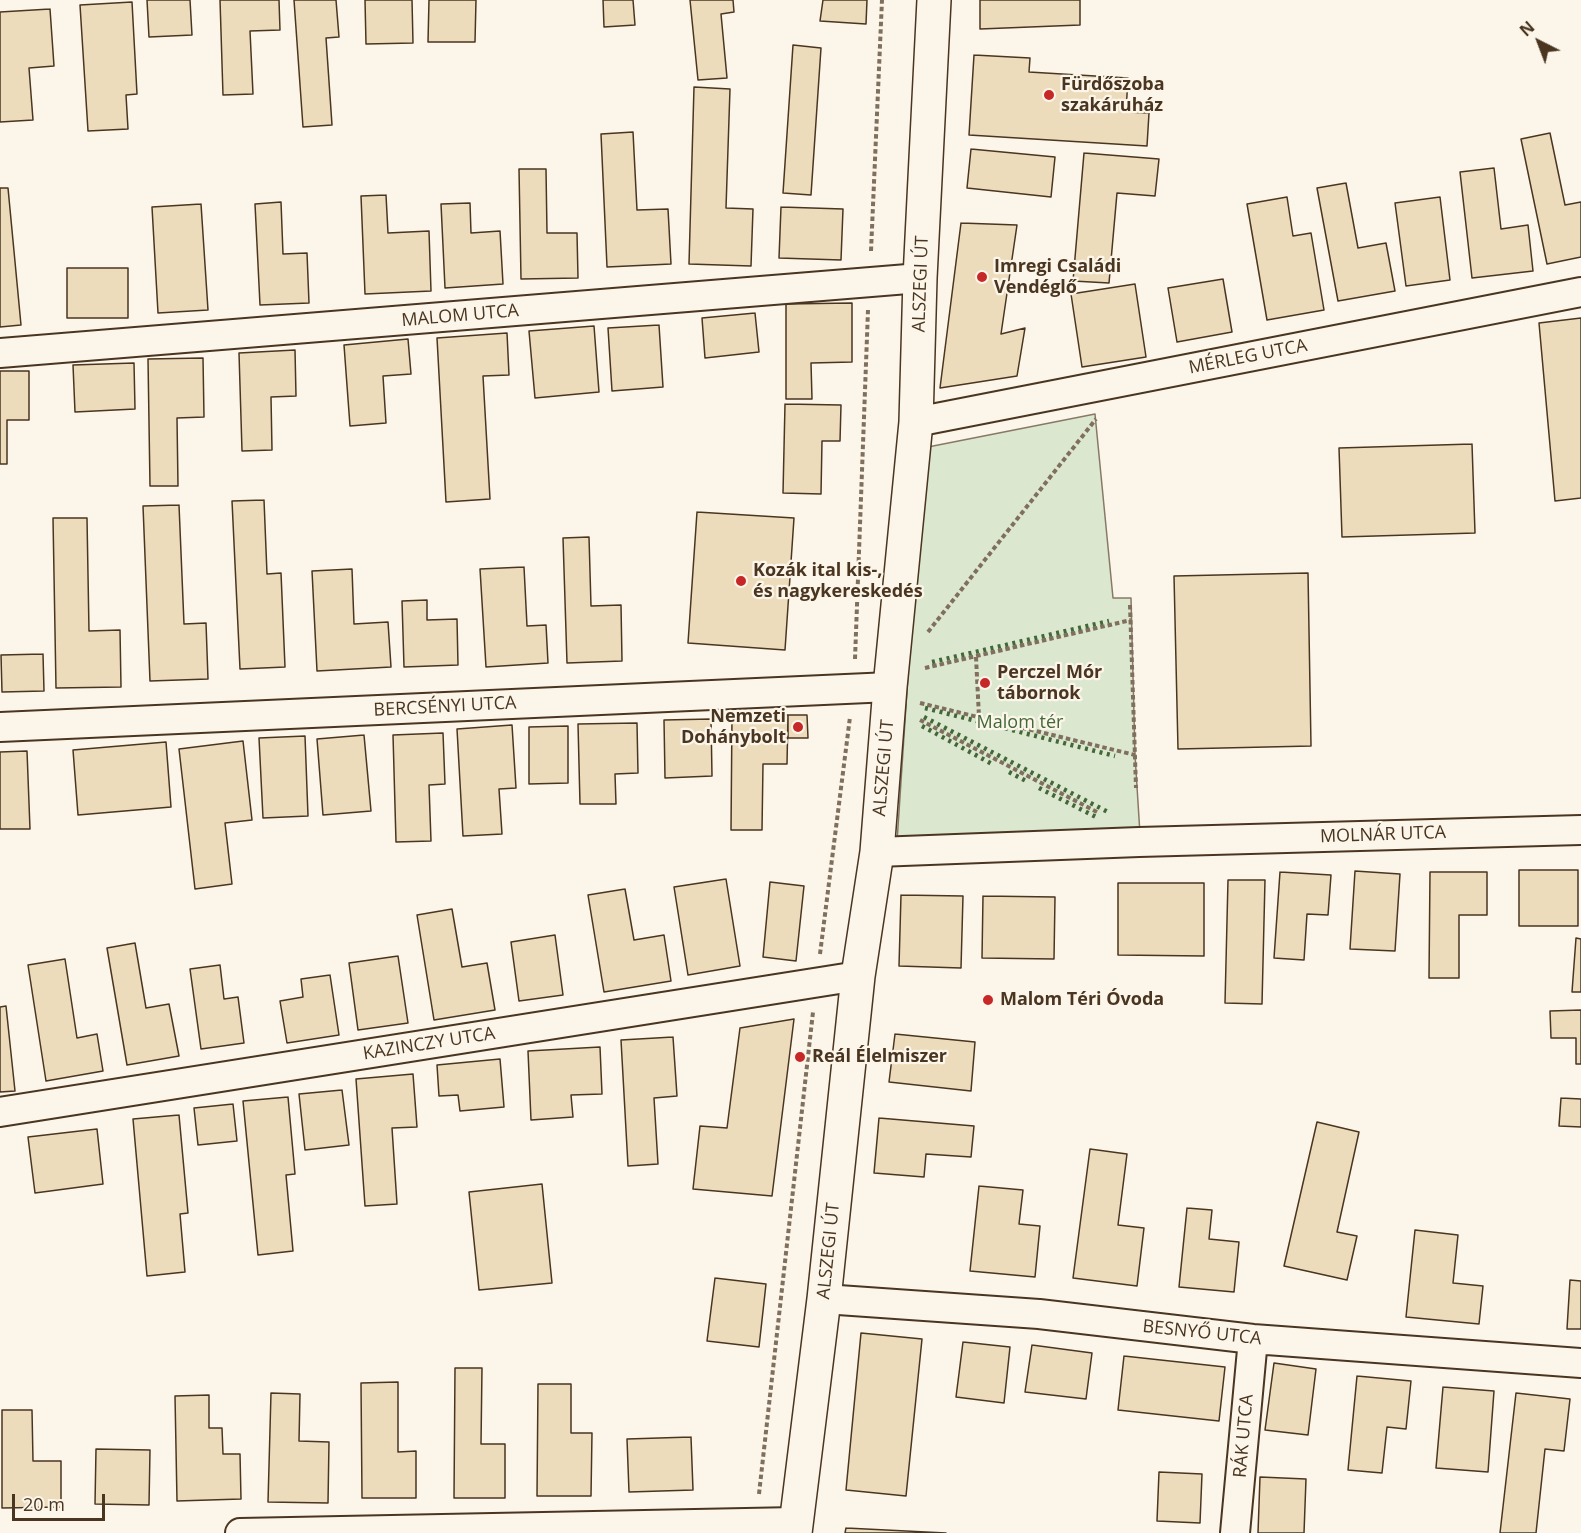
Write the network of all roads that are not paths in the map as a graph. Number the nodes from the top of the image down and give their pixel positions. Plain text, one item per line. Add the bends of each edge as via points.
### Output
1 (934, 0) edge
2 (920, 278) junction
3 (1581, 292) edge
4 (0, 353) edge
5 (916, 422) junction
6 (903, 694) junction
7 (0, 727) edge
8 (1581, 830) edge
9 (877, 852) junction
10 (858, 976) junction
11 (0, 1112) edge
12 (824, 1299) junction
13 (1253, 1339) junction
14 (1581, 1363) edge
15 (796, 1527) edge
16 (240, 1533) edge
17 (1235, 1533) edge

1 - 2 main road, ALSZEGI ÚT
2 - 4 street, MALOM UTCA
2 - 5 main road, ALSZEGI ÚT
3 - 5 street, MÉRLEG UTCA
5 - 6 main road, ALSZEGI ÚT
6 - 7 street, BERCSÉNYI UTCA via 854,689
6 - 9 main road, ALSZEGI ÚT
8 - 9 street, MOLNÁR UTCA
9 - 10 main road, ALSZEGI ÚT
10 - 11 street, KAZINCZY UTCA
10 - 12 main road, ALSZEGI ÚT
12 - 13 street, BESNYŐ UTCA via 1039,1314
12 - 15 main road, ALSZEGI ÚT
13 - 14 street, BESNYŐ UTCA
13 - 17 street, RÁK UTCA
15 - 16 street via 756,1522

